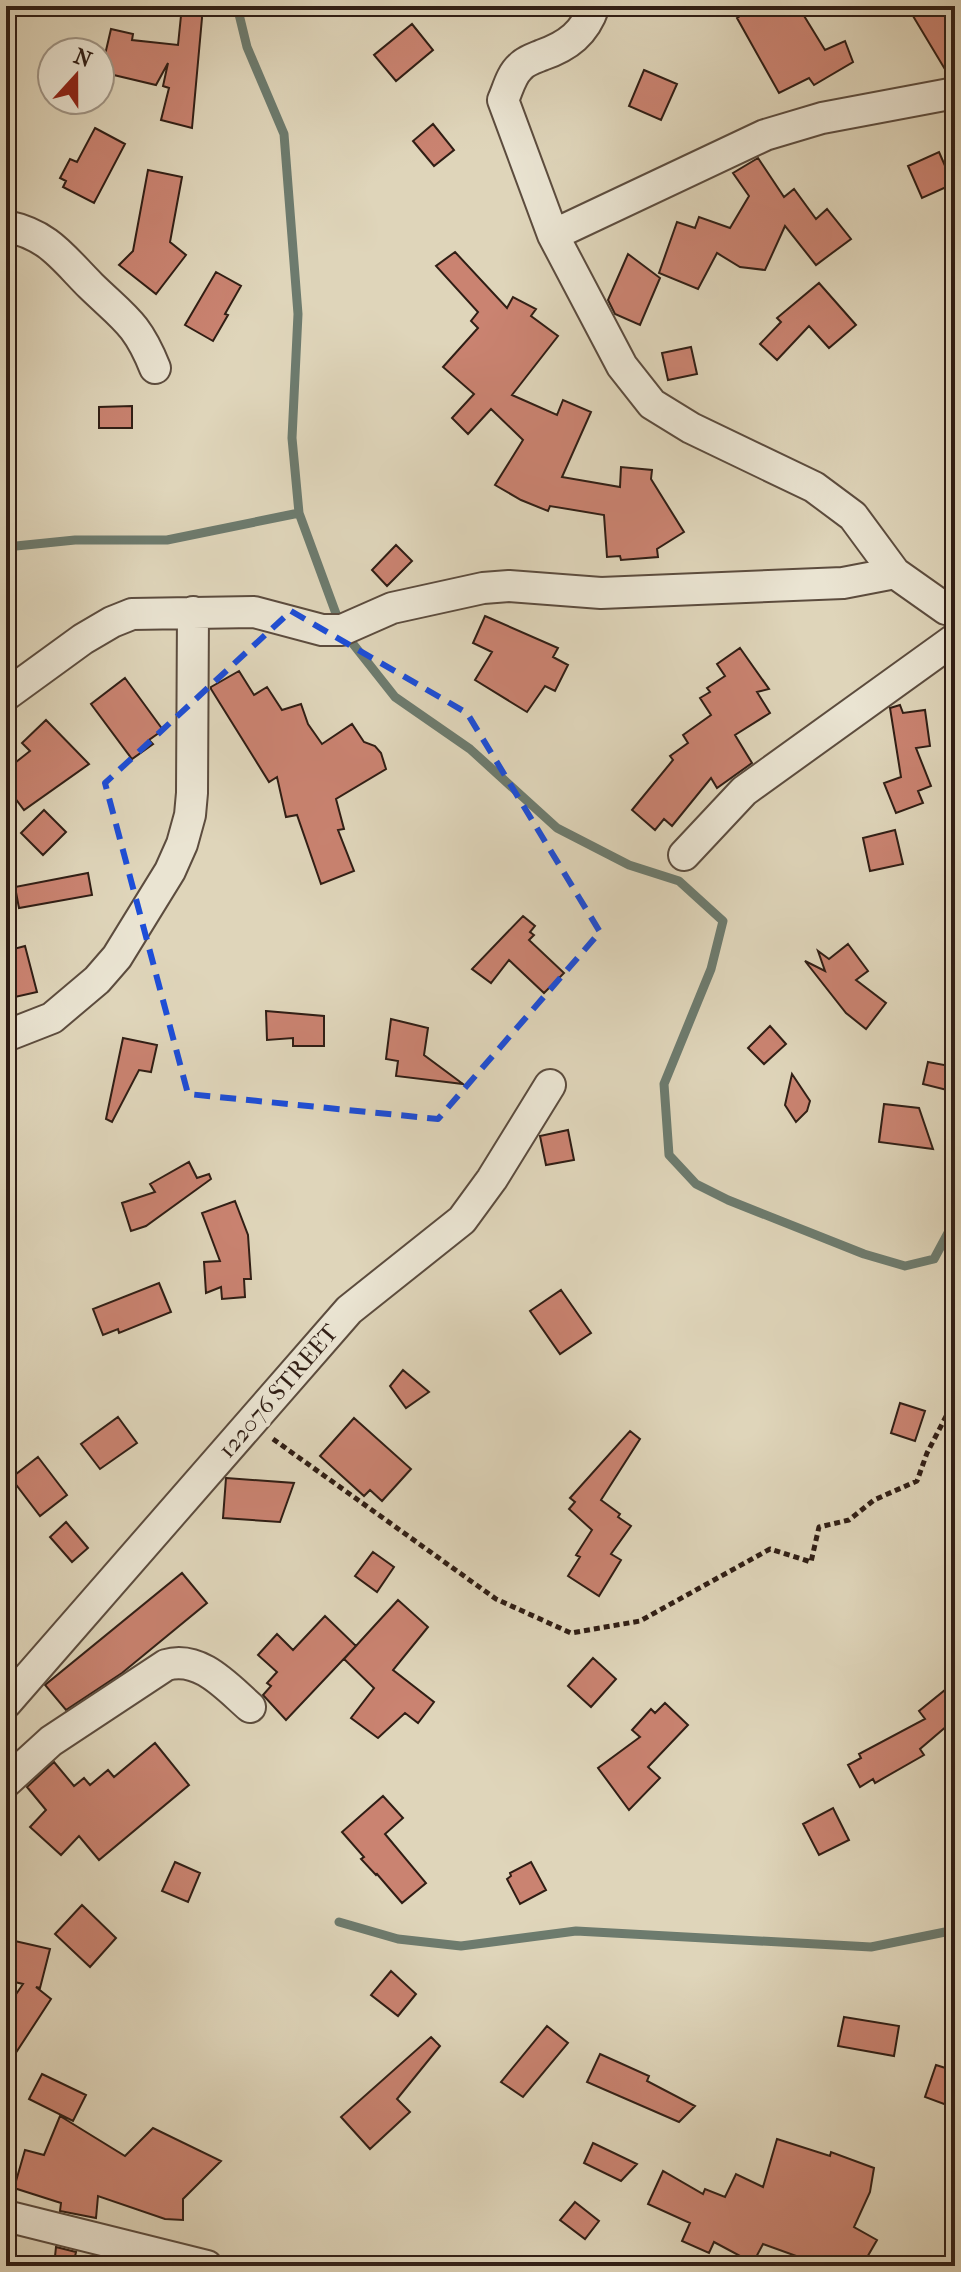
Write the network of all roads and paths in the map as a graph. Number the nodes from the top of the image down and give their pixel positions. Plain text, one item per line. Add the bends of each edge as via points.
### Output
1 (594, 6) edge
2 (955, 93) edge
3 (6, 226) edge
4 (553, 235) junction
5 (155, 368) dead end
6 (895, 573) junction
7 (955, 611) edge
8 (193, 612) junction
9 (955, 639) edge
10 (6, 695) edge
11 (684, 855) dead end
12 (6, 1036) edge
13 (550, 1085) dead end
14 (955, 1399) edge
15 (249, 1422) junction
16 (6, 1703) edge
17 (250, 1707) dead end
18 (6, 1782) edge
19 (6, 2216) edge
20 (207, 2266) edge

1 - 4 street via 575,39 521,65 503,100
2 - 4 street via 822,118 765,135
3 - 5 street via 58,250 135,326
4 - 6 street via 622,366 652,404 814,487 853,516
6 - 7 street
6 - 8 street via 843,583 601,593 483,588 392,608 342,630 322,630 254,612
8 - 10 street via 132,614 112,622
8 - 12 street via 192,793 182,844 117,957 97,980 52,1018
9 - 11 street via 744,791
13 - 15 street, 122076 STREET via 462,1220 349,1310
14 - 15 path via 917,1481 874,1500 849,1520 819,1527 811,1562 770,1549 640,1621 571,1633 496,1599
15 - 16 street, 122076 STREET
17 - 18 street via 200,1668 166,1665 51,1741
19 - 20 street

